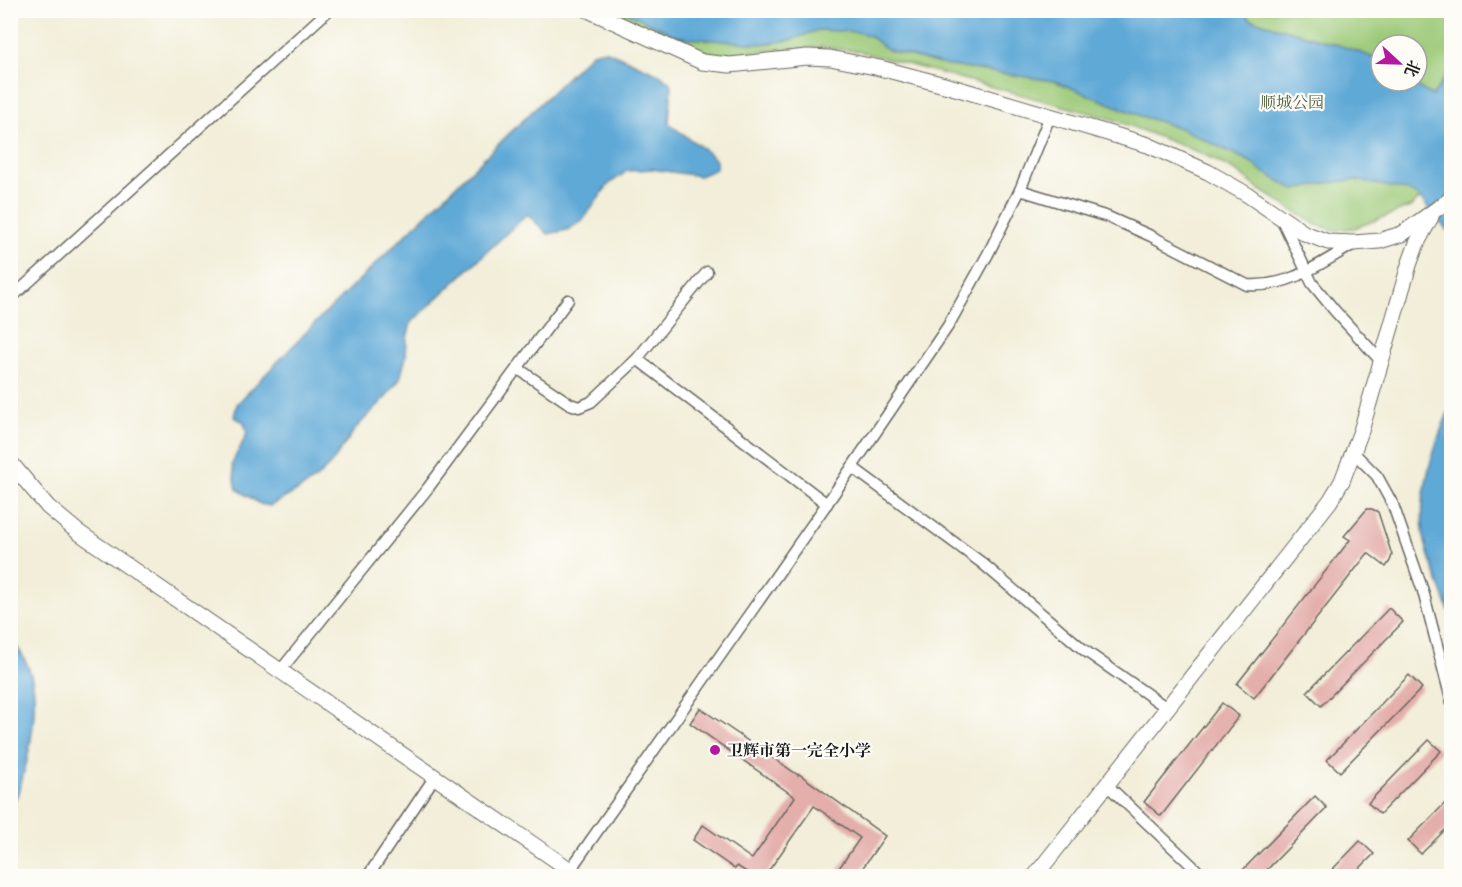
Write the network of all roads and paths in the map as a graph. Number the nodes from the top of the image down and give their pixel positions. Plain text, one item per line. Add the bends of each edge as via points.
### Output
1 (329, 10) edge
2 (588, 10) edge
3 (1050, 116) junction
4 (1020, 190) junction
5 (1452, 198) edge
6 (1432, 214) junction
7 (1280, 217) junction
8 (1354, 243) junction
9 (707, 272) dead end
10 (1307, 273) junction
11 (10, 299) edge
12 (568, 300) dead end
13 (637, 359) junction
14 (1381, 361) junction
15 (518, 368) junction
16 (1353, 452) junction
17 (10, 462) edge
18 (852, 467) junction
19 (827, 504) junction
20 (280, 671) junction
21 (1452, 703) edge
22 (1167, 708) junction
23 (434, 778) junction
24 (1107, 785) junction
25 (1452, 872) edge
26 (574, 873) edge
27 (368, 876) edge
28 (1035, 876) edge
29 (1203, 876) edge
30 (1448, 876) edge

1 - 11 street
2 - 3 street via 702,62 730,65 830,58 880,68
3 - 4 street
3 - 7 street via 1177,157
4 - 10 street via 1107,217 1247,285 1280,283
4 - 18 street via 948,326
5 - 6 street
6 - 8 street via 1402,234 1378,242
6 - 14 street via 1409,265
7 - 8 street via 1304,233 1328,242
7 - 10 street
8 - 10 street
9 - 13 street
10 - 14 street via 1335,311
12 - 15 street
13 - 15 street via 591,402 579,407
13 - 19 street
14 - 16 street
15 - 20 street via 428,488
16 - 21 street via 1377,476 1393,505 1423,591
16 - 22 street via 1330,501
17 - 20 street via 48,507 78,532
18 - 19 street
18 - 22 street via 982,562 1084,650
19 - 26 street
20 - 23 street
22 - 24 street
23 - 26 street
23 - 27 street
24 - 28 street
24 - 29 street
25 - 30 street

